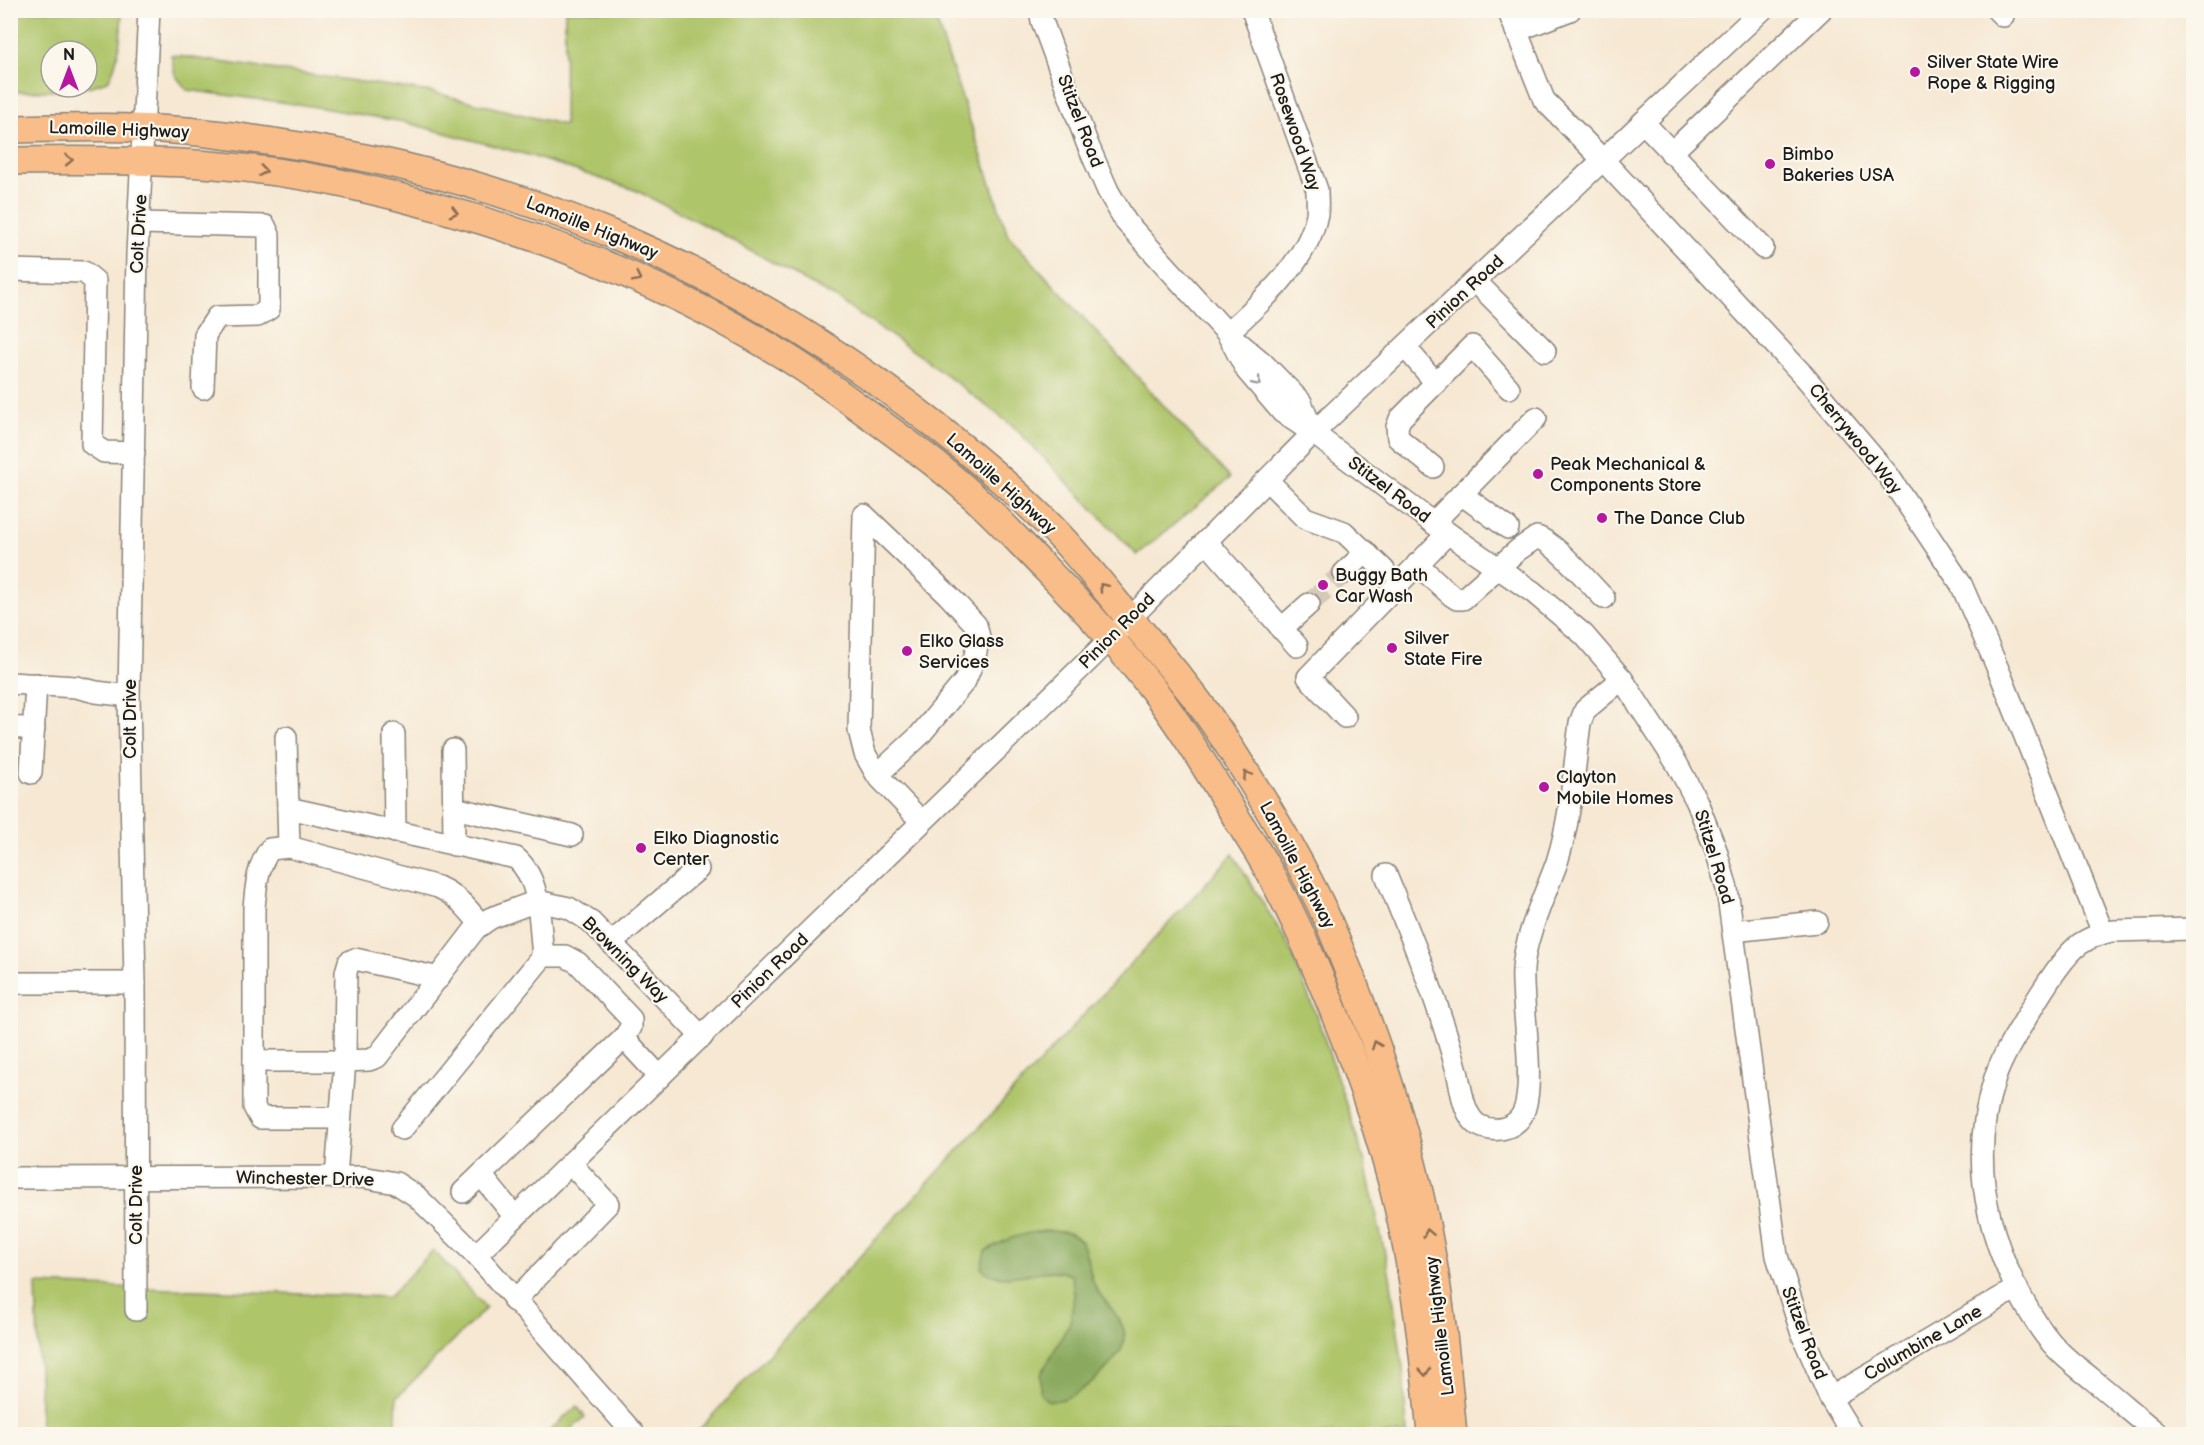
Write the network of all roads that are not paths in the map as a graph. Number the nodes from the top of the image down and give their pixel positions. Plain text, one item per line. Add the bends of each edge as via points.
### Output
1 (149, 10) edge
2 (1040, 10) edge
3 (1252, 10) edge
4 (1508, 10) edge
5 (1570, 10) edge
6 (1762, 10) edge
7 (1821, 10) edge
8 (1516, 31) junction
9 (1643, 122) junction
10 (10, 129) edge
11 (143, 129) junction
12 (1671, 153) junction
13 (1603, 160) junction
14 (10, 161) edge
15 (143, 161) junction
16 (140, 224) junction
17 (1763, 248) dead end
18 (10, 270) edge
19 (1476, 282) junction
20 (1227, 333) junction
21 (1405, 347) junction
22 (1545, 351) dead end
23 (1436, 383) junction
24 (203, 388) dead end
25 (1509, 388) dead end
26 (1536, 418) dead end
27 (1313, 433) junction
28 (134, 453) junction
29 (1433, 467) dead end
30 (1267, 480) junction
31 (1461, 494) junction
32 (1440, 528) junction
33 (1508, 528) dead end
34 (1206, 541) junction
35 (1366, 552) junction
36 (1417, 564) junction
37 (1498, 567) junction
38 (1384, 570) dead end
39 (1344, 573) tunnel mouth
40 (1604, 598) dead end
41 (1309, 604) tunnel mouth
42 (1130, 619) junction
43 (1281, 628) junction
44 (1110, 638) junction
45 (1297, 646) dead end
46 (1622, 679) junction
47 (10, 683) edge
48 (36, 684) junction
49 (129, 696) junction
50 (1345, 717) dead end
51 (10, 728) edge
52 (34, 729) junction
53 (394, 734) dead end
54 (286, 737) dead end
55 (453, 750) dead end
56 (31, 773) dead end
57 (878, 775) junction
58 (288, 808) junction
59 (454, 808) junction
60 (922, 822) junction
61 (395, 832) junction
62 (572, 835) dead end
63 (454, 845) junction
64 (289, 847) junction
65 (698, 869) dead end
66 (1386, 875) dead end
67 (537, 901) junction
68 (1817, 921) dead end
69 (481, 925) junction
70 (2193, 929) edge
71 (1734, 931) junction
72 (2103, 933) junction
73 (611, 943) junction
74 (543, 956) junction
75 (439, 978) junction
76 (10, 983) edge
77 (135, 983) junction
78 (702, 1037) junction
79 (624, 1038) junction
80 (255, 1061) junction
81 (345, 1061) junction
82 (660, 1077) junction
83 (340, 1118) junction
84 (402, 1129) dead end
85 (571, 1164) junction
86 (481, 1175) junction
87 (336, 1177) junction
88 (10, 1178) edge
89 (136, 1178) junction
90 (463, 1192) dead end
91 (515, 1218) junction
92 (476, 1256) junction
93 (2017, 1288) junction
94 (514, 1301) junction
95 (136, 1310) dead end
96 (1830, 1398) junction
97 (634, 1434) edge
98 (1431, 1434) edge
99 (1453, 1434) edge
100 (1852, 1434) edge
101 (2158, 1434) edge

1 - 11 street, Colt Drive
2 - 20 street, Stitzel Road via 1087,143 1121,214
3 - 20 street, Rosewood Way via 1317,190 1317,213 1311,235 1290,269 1255,309
4 - 8 street, Cherrywood Way
5 - 8 street
6 - 9 street, Pinion Road
7 - 12 street
8 - 13 street, Cherrywood Way via 1544,99
9 - 12 street
9 - 13 street, Pinion Road
10 - 11 main road, Lamoille Highway
11 - 15 street, Colt Drive
42 -> 11 main road, Lamoille Highway via 1056,532 969,451 814,338 710,279 615,235 498,191 305,146
12 - 17 street
13 - 19 street, Pinion Road
13 - 72 street, Cherrywood Way via 1805,377 1888,475 1961,584
14 -> 15 main road, Lamoille Highway
15 - 16 street, Colt Drive
15 -> 44 main road, Lamoille Highway via 250,169 345,184 460,213 619,270 692,305 781,354 933,461 986,507
16 - 24 street via 265,226 270,235 269,309 258,316 217,317 205,335
16 - 28 street, Colt Drive
18 - 28 street via 84,272 94,281 92,444 104,452
19 - 21 street, Pinion Road
19 - 22 street
20 - 27 street, Stitzel Road via 1247,371 1282,412
21 - 23 street
21 - 27 street, Pinion Road
23 - 25 street via 1472,346
23 - 29 street via 1400,419 1397,427 1398,438
26 - 31 street
27 - 30 street, Pinion Road
27 - 32 street, Stitzel Road
28 - 49 street, Colt Drive
30 - 34 street, Pinion Road
30 - 35 street via 1305,518 1344,532
31 - 32 street
31 - 33 street
32 - 36 street
32 - 37 street, Stitzel Road
34 - 42 street, Pinion Road
34 - 43 street
35 - 38 street
35 - 39 street
36 - 37 street via 1457,599 1467,597
36 - 50 street via 1308,677
37 - 40 street via 1532,539 1544,539
37 - 46 street, Stitzel Road via 1584,635
41 - 43 street
42 - 44 street, Pinion Road
99 -> 42 main road, Lamoille Highway via 1432,1253 1418,1186 1381,1059 1331,927 1283,833 1228,744
43 - 45 street
44 - 60 street, Pinion Road
44 -> 98 main road, Lamoille Highway via 1186,736 1277,885 1318,972 1351,1054 1387,1164 1404,1232 1418,1310
46 - 66 street via 1585,710 1580,723 1557,860 1522,970 1527,1088 1525,1105 1513,1125 1490,1130 1469,1116 1427,976
46 - 71 street, Stitzel Road via 1698,802 1727,889
47 - 48 street
48 - 49 street
48 - 52 street
49 - 77 street, Colt Drive
51 - 52 street
52 - 56 street
53 - 61 street
54 - 58 street
55 - 59 street
57 - 57 street via 865,754 860,730 864,515 976,625 978,637 965,681 920,736
57 - 60 street
58 - 61 street
58 - 64 street
59 - 62 street
59 - 63 street
60 - 78 street, Pinion Road
61 - 63 street
63 - 67 street via 516,858 531,877
64 - 69 street via 438,887 453,894
64 - 80 street via 270,849 256,885
65 - 73 street
67 - 69 street
67 - 73 street, Browning Way via 569,908 591,922
67 - 74 street
68 - 71 street
69 - 75 street
70 - 72 street
71 - 96 street, Stitzel Road via 1777,1256 1802,1334
72 - 93 street via 2074,950 2039,996 2009,1046 1986,1110 1984,1193 1998,1250
73 - 78 street, Browning Way
74 - 79 street via 565,956 578,963 631,1019
74 - 84 street
75 - 81 street via 382,1054 369,1060
75 - 81 street via 355,959 349,962
76 - 77 street
77 - 89 street, Colt Drive
78 - 82 street, Pinion Road
79 - 82 street
79 - 86 street
80 - 81 street
80 - 83 street via 254,1107 260,1118
81 - 83 street
82 - 85 street, Pinion Road
83 - 87 street
85 - 91 street, Pinion Road
85 - 94 street via 608,1204
86 - 90 street
86 - 91 street
87 - 89 street, Winchester Drive
87 - 92 street, Winchester Drive via 396,1183 416,1196
88 - 89 street, Winchester Drive
89 - 95 street, Colt Drive
91 - 92 street, Pinion Road
92 - 94 street, Winchester Drive
93 - 96 street, Columbine Lane
93 - 101 street via 2057,1350
94 - 97 street, Winchester Drive
96 - 100 street, Stitzel Road

